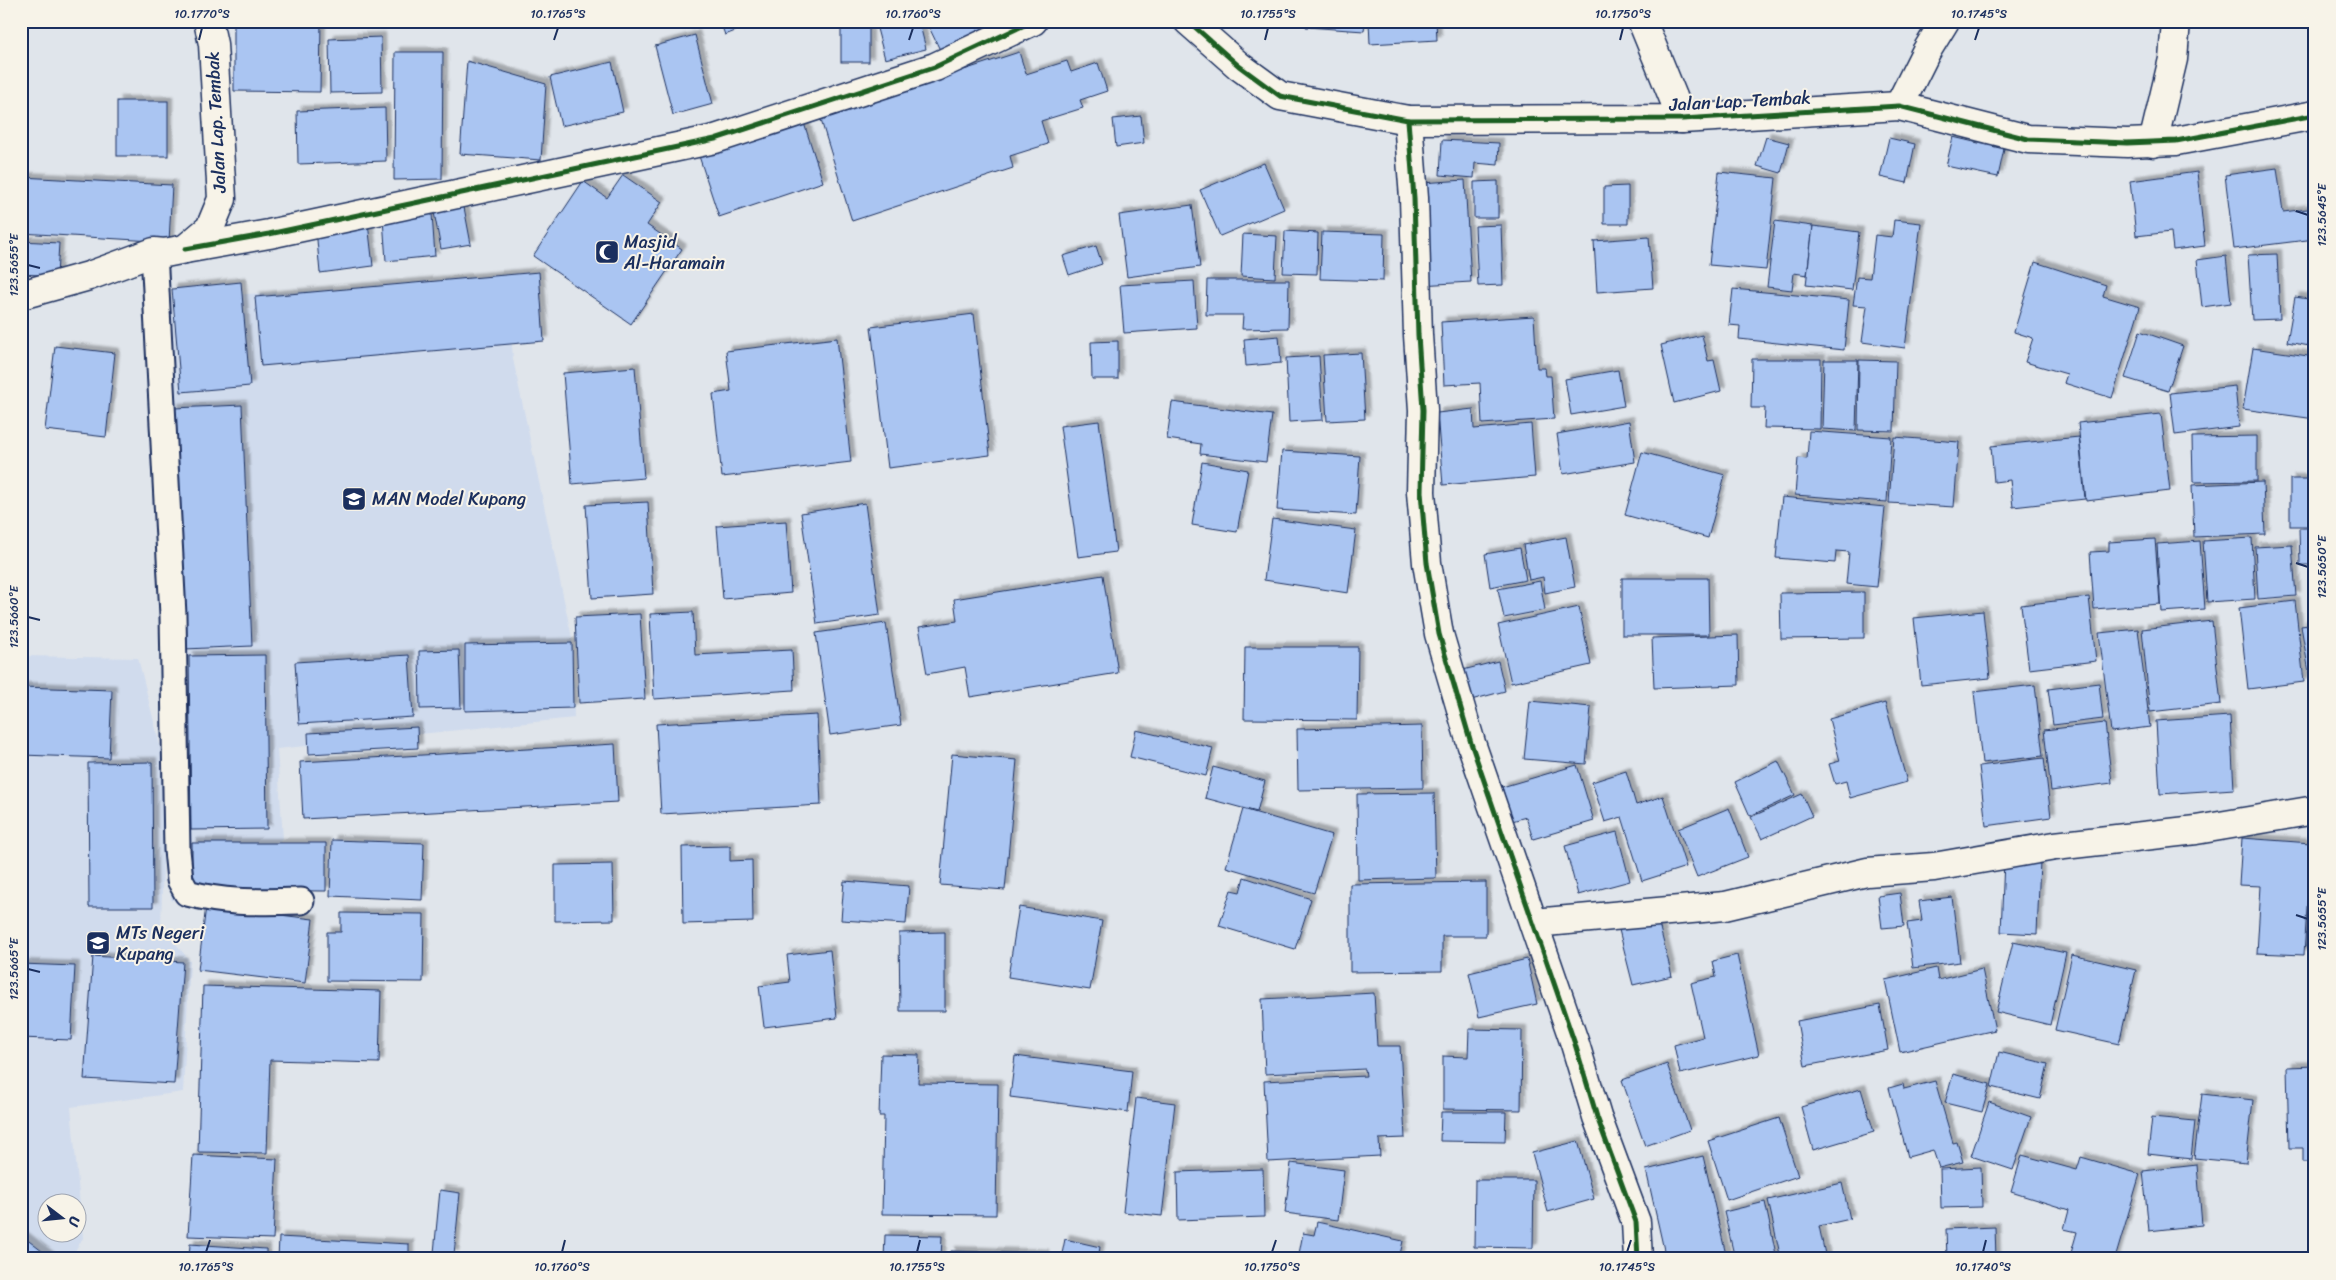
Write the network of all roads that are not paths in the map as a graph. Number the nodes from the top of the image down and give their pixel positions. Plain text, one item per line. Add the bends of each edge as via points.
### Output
1 (208, 21) edge
2 (1032, 21) edge
3 (1188, 21) edge
4 (1642, 21) edge
5 (1945, 21) edge
6 (2176, 21) edge
7 (1899, 106) junction
8 (2315, 116) edge
9 (1682, 119) junction
10 (1408, 120) junction
11 (2152, 143) junction
12 (185, 249) junction
13 (154, 252) junction
14 (21, 295) edge
15 (2315, 810) edge
16 (301, 901) dead end
17 (1534, 922) junction
18 (1638, 1259) edge

1 - 12 street, Jalan Lap. Tembak via 213,44 222,198 210,228
2 - 12 street via 935,67 715,139
3 - 10 street, Jalan Lap. Tembak via 1239,66 1280,96
4 - 9 street
5 - 7 street
6 - 11 street via 2173,59
7 - 9 street, Jalan Lap. Tembak
7 - 11 street, Jalan Lap. Tembak via 2028,138
8 - 11 street, Jalan Lap. Tembak via 2176,142
9 - 10 street, Jalan Lap. Tembak
10 - 17 street via 1423,410 1421,492 1427,563 1439,634 1471,743
12 - 13 street
13 - 14 street via 88,276
13 - 16 lane via 173,615 180,880 187,893 209,899 235,903
15 - 17 street via 2196,830 2055,846 1934,867 1867,872 1725,906
17 - 18 street via 1597,1117 1636,1222

